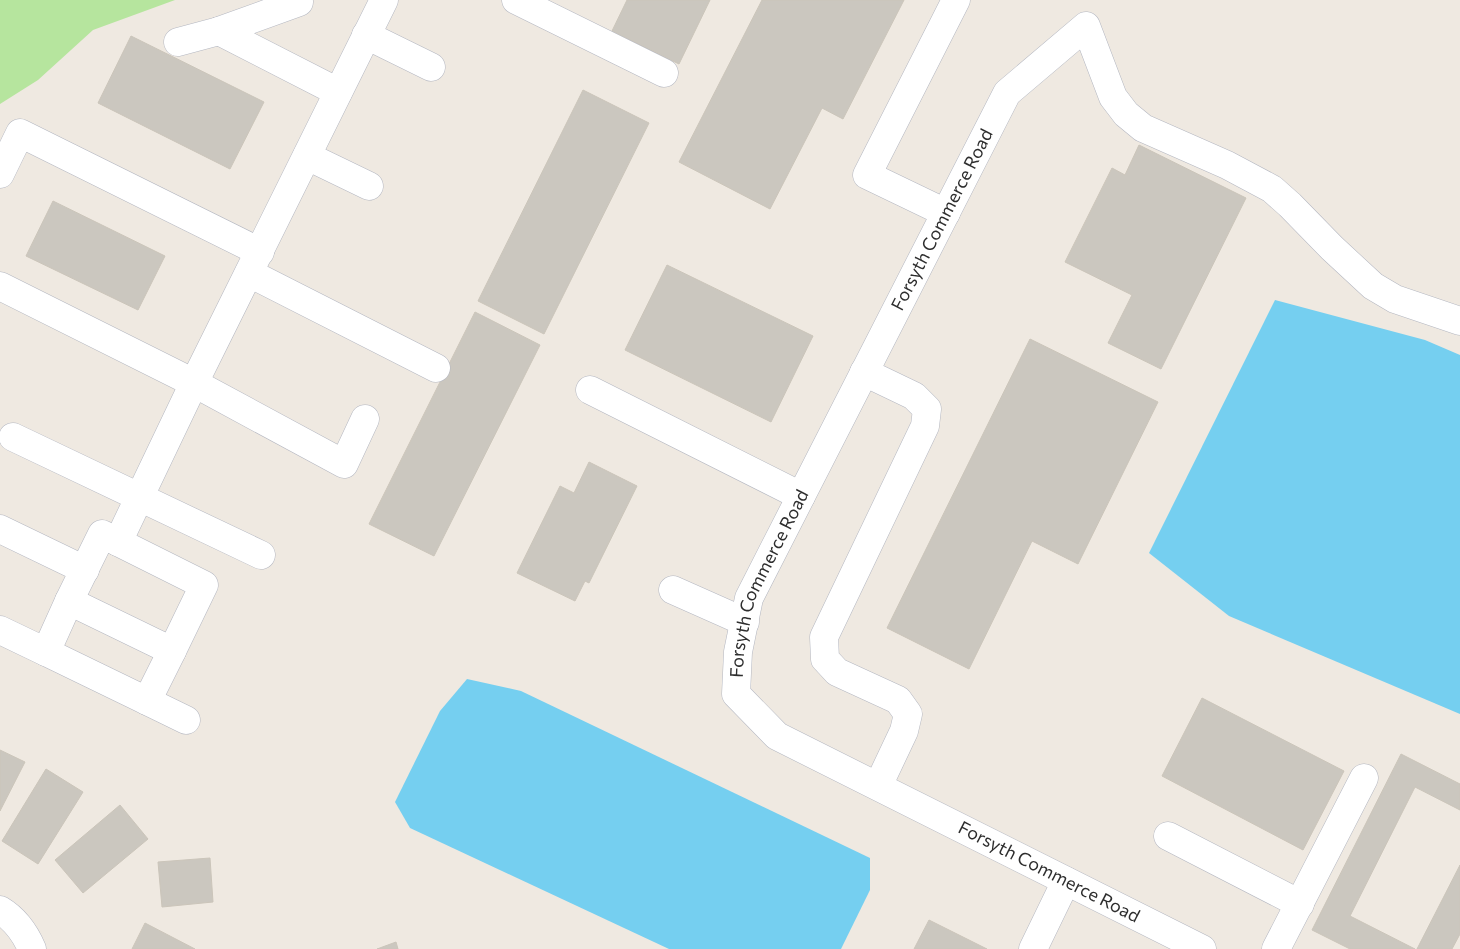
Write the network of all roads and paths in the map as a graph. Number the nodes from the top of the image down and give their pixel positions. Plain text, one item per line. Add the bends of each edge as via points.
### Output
1 (384, 0) edge
2 (516, 0) edge
3 (956, 0) edge
4 (299, 2) dead end
5 (218, 31) junction
6 (366, 35) junction
7 (178, 42) dead end
8 (431, 67) dead end
9 (664, 74) dead end
10 (338, 92) junction
11 (307, 156) junction
12 (0, 174) edge
13 (370, 186) dead end
14 (946, 213) junction
15 (255, 262) junction
16 (0, 286) edge
17 (1460, 321) edge
18 (436, 368) dead end
19 (864, 372) junction
20 (194, 383) junction
21 (590, 390) dead end
22 (365, 419) dead end
23 (13, 437) dead end
24 (801, 496) junction
25 (139, 497) junction
26 (0, 529) edge
27 (118, 542) junction
28 (260, 555) dead end
29 (85, 570) junction
30 (673, 590) dead end
31 (69, 601) junction
32 (744, 622) junction
33 (0, 630) edge
34 (172, 651) junction
35 (46, 652) junction
36 (147, 701) junction
37 (186, 720) dead end
38 (1364, 778) dead end
39 (878, 786) junction
40 (1168, 836) dead end
41 (1066, 881) junction
42 (1300, 904) junction
43 (0, 910) edge
44 (32, 949) edge
45 (1033, 949) edge
46 (1202, 949) edge
47 (1276, 949) edge

1 - 6 street
2 - 9 street
3 - 14 street via 866,175
4 - 5 street
5 - 7 street
5 - 10 street
6 - 8 street
6 - 10 street
10 - 11 street
11 - 13 street
11 - 15 street
12 - 15 street via 20,133
14 - 17 street, Forsyth Commerce Road via 1007,92 1086,26 1113,97 1143,128 1272,190 1373,286 1395,299
14 - 19 street, Forsyth Commerce Road
15 - 18 street
15 - 20 street
16 - 20 street
19 - 24 street, Forsyth Commerce Road
19 - 39 street via 914,396 926,409 925,426 824,637 825,659 838,672 898,700 908,714 904,731
20 - 22 street via 344,464
20 - 25 street
21 - 24 street
23 - 25 street
24 - 32 street, Forsyth Commerce Road via 749,598
25 - 27 street
25 - 28 street
26 - 29 street
27 - 29 street via 102,534
27 - 34 street via 204,585
29 - 31 street
30 - 32 street
31 - 34 street
31 - 35 street
32 - 39 street, Forsyth Commerce Road via 738,652 736,694 777,736
33 - 35 street
34 - 36 street
35 - 36 street
36 - 37 street
38 - 42 street
39 - 41 street, Forsyth Commerce Road
40 - 42 street
41 - 45 street
41 - 46 street, Forsyth Commerce Road
42 - 47 street
43 - 44 street via 12,918

